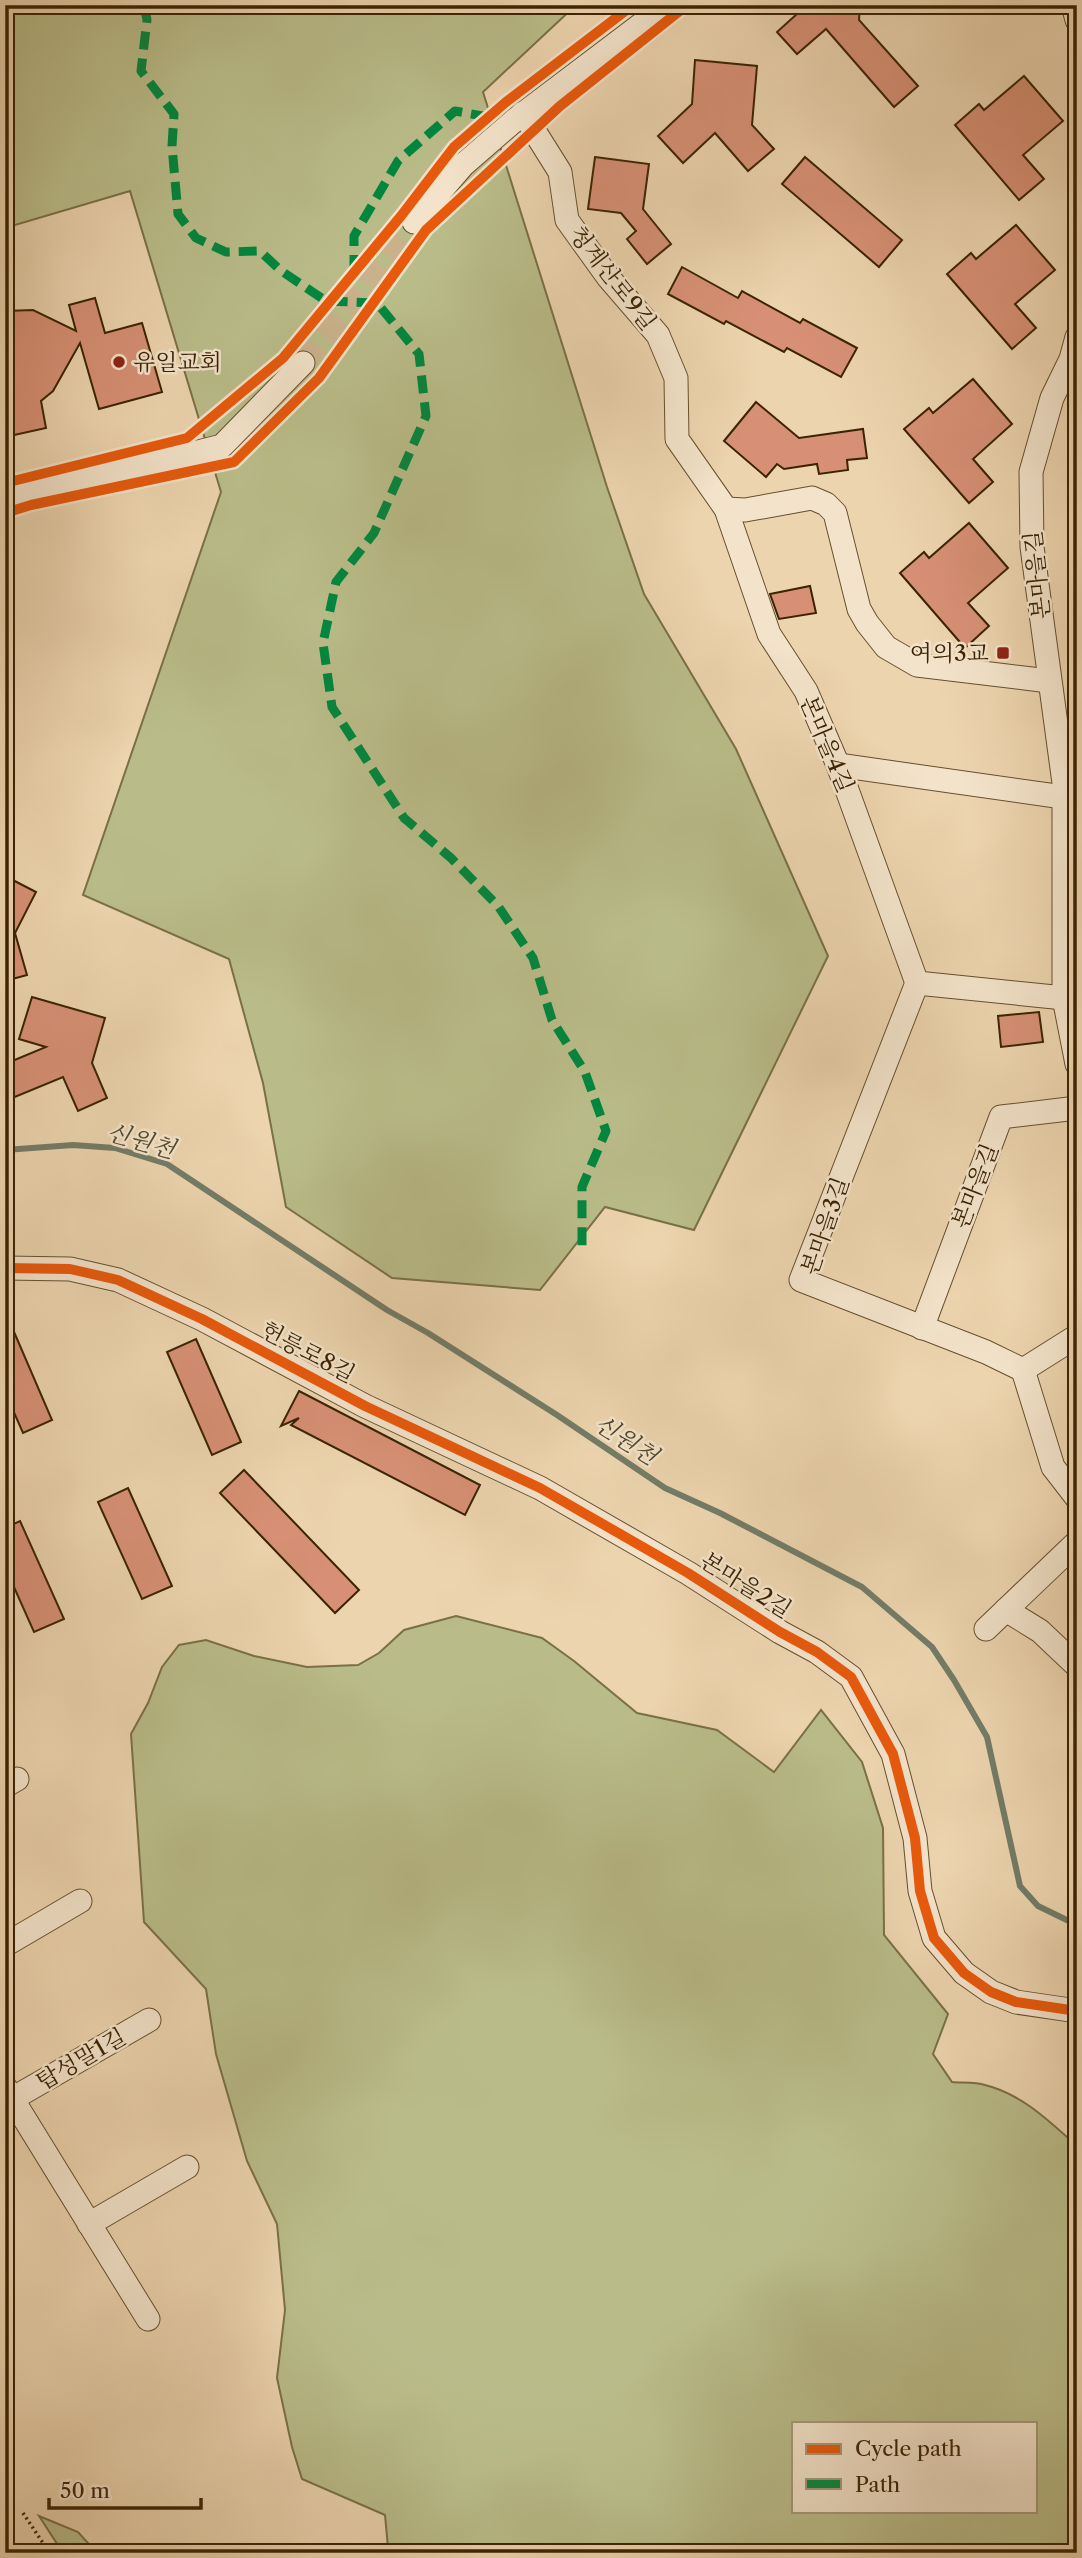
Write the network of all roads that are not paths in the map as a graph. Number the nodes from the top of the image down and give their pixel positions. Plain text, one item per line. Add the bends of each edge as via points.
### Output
1 (667, 5) edge
2 (1073, 5) edge
3 (1077, 20) edge
4 (523, 113) junction
5 (414, 222) tunnel mouth
6 (1075, 352) edge
7 (303, 363) tunnel mouth
8 (5, 501) edge
9 (726, 509) junction
10 (1049, 681) junction
11 (838, 765) junction
12 (1063, 797) junction
13 (917, 984) junction
14 (1064, 998) junction
15 (1077, 1064) edge
16 (1077, 1108) edge
17 (5, 1268) edge
18 (922, 1328) junction
19 (1077, 1336) edge
20 (1023, 1370) junction
21 (1077, 1498) edge
22 (579, 1512) joint
23 (1077, 1542) edge
24 (1006, 1611) junction
25 (986, 1629) dead end
26 (1077, 1666) edge
27 (80, 1901) dead end
28 (5, 1945) edge
29 (1077, 2011) edge
30 (149, 2020) dead end
31 (9, 2093) edge
32 (187, 2166) dead end
33 (89, 2224) junction
34 (148, 2319) dead end

1 - 4 street
2 - 3 street
4 - 5 street via 463,165
4 - 9 street, 청계산로9길 via 560,172 566,220 659,335 676,378 677,439
6 - 10 street, 본마을길 via 1052,398 1031,472 1032,547
7 - 8 street via 222,446
9 - 10 street via 812,498 825,504 835,513 859,609 886,647 917,665
9 - 11 street, 본마을4길 via 769,634 806,691
10 - 12 street, 본마을길
11 - 12 street
11 - 13 street, 본마을4길
12 - 14 street, 본마을길
13 - 14 street
13 - 18 street, 본마을3길 via 801,1280
14 - 15 street, 본마을길
16 - 18 street, 본마을길 via 1001,1117
17 - 22 street, 헌릉로8길 via 70,1269 118,1280 365,1406 540,1488
18 - 20 street, 본마을3길
19 - 20 street
20 - 21 street via 1053,1467
22 - 29 street, 본마을2길 via 688,1573 850,1677 893,1754 934,1938 964,1973 991,1992 1016,2003
23 - 24 street
24 - 25 street
24 - 26 street via 1040,1631
27 - 28 street
30 - 31 street, 탑성말1길
31 - 33 street, 탑성말1길
32 - 33 street
33 - 34 street, 탑성말1길

